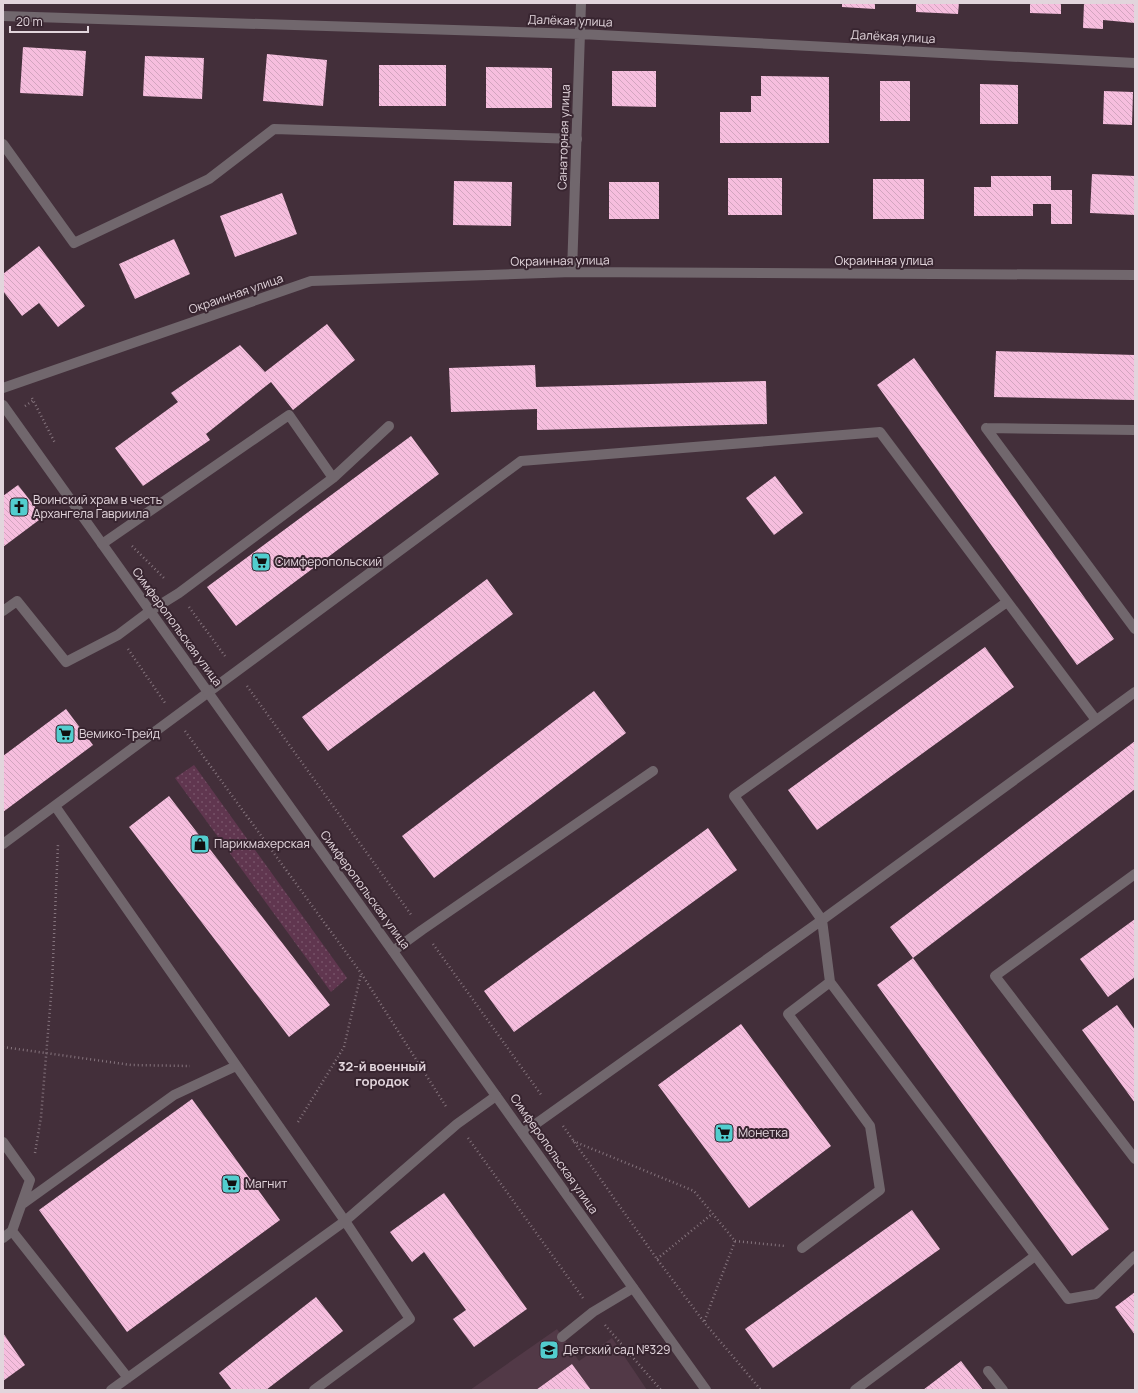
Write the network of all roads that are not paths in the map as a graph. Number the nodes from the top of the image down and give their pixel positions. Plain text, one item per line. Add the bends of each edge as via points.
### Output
1 (581, 3) edge
2 (3, 16) edge
3 (580, 34) junction
4 (1135, 63) edge
5 (577, 139) junction
6 (3, 144) edge
7 (572, 272) junction
8 (1135, 275) edge
9 (3, 388) edge
10 (3, 406) edge
11 (389, 426) dead end
12 (1135, 430) edge
13 (333, 478) junction
14 (102, 544) junction
15 (1007, 602) junction
16 (3, 611) edge
17 (150, 611) junction
18 (1135, 629) edge
19 (208, 692) junction
20 (1135, 692) edge
21 (1096, 720) junction
22 (654, 771) dead end
23 (55, 806) junction
24 (3, 844) edge
25 (1135, 874) edge
26 (822, 920) junction
27 (393, 951) junction
28 (830, 982) junction
29 (236, 1066) junction
30 (496, 1096) junction
31 (523, 1133) junction
32 (3, 1142) edge
33 (1135, 1160) edge
34 (21, 1205) junction
35 (345, 1221) junction
36 (12, 1231) junction
37 (3, 1238) edge
38 (802, 1248) road end
39 (1035, 1256) junction
40 (1135, 1256) edge
41 (633, 1288) junction
42 (562, 1337) dead end
43 (988, 1371) dead end
44 (128, 1378) junction
45 (111, 1390) edge
46 (314, 1390) edge
47 (706, 1390) edge
48 (855, 1390) edge
49 (1003, 1390) edge

1 - 3 street, Санаторная улица
2 - 3 street, Далёкая улица
3 - 4 street, Далёкая улица
3 - 5 street, Санаторная улица
5 - 6 street via 274,129 209,179 74,242
5 - 7 street, Санаторная улица
7 - 8 street, Окраинная улица
7 - 9 street, Окраинная улица via 311,281
10 - 14 street, Симферопольская улица
11 - 13 street
12 - 18 street via 986,428
13 - 14 street via 289,415
13 - 17 street via 180,593
14 - 17 street, Симферопольская улица
15 - 19 street via 880,432 521,461
15 - 21 street
15 - 26 street via 734,796
16 - 17 street via 16,601 66,662 118,635
17 - 19 street, Симферопольская улица
19 - 23 street
19 - 27 street, Симферопольская улица
20 - 21 street
21 - 26 street
22 - 27 street
23 - 24 street
23 - 29 street
25 - 33 street via 995,976
26 - 28 street
26 - 31 street
27 - 30 street, Симферопольская улица
28 - 38 street via 788,1014 870,1126 880,1190
28 - 39 street
29 - 34 street via 174,1094
29 - 35 street
30 - 31 street, Симферопольская улица
30 - 35 street via 458,1124
31 - 41 street, Симферопольская улица
32 - 34 street via 30,1180
34 - 36 street
35 - 44 street
35 - 46 street via 410,1319
36 - 37 street
36 - 44 street
39 - 40 street via 1068,1299 1096,1294
39 - 48 street
41 - 42 street via 593,1312
41 - 47 street, Симферопольская улица
43 - 49 street
44 - 45 street

